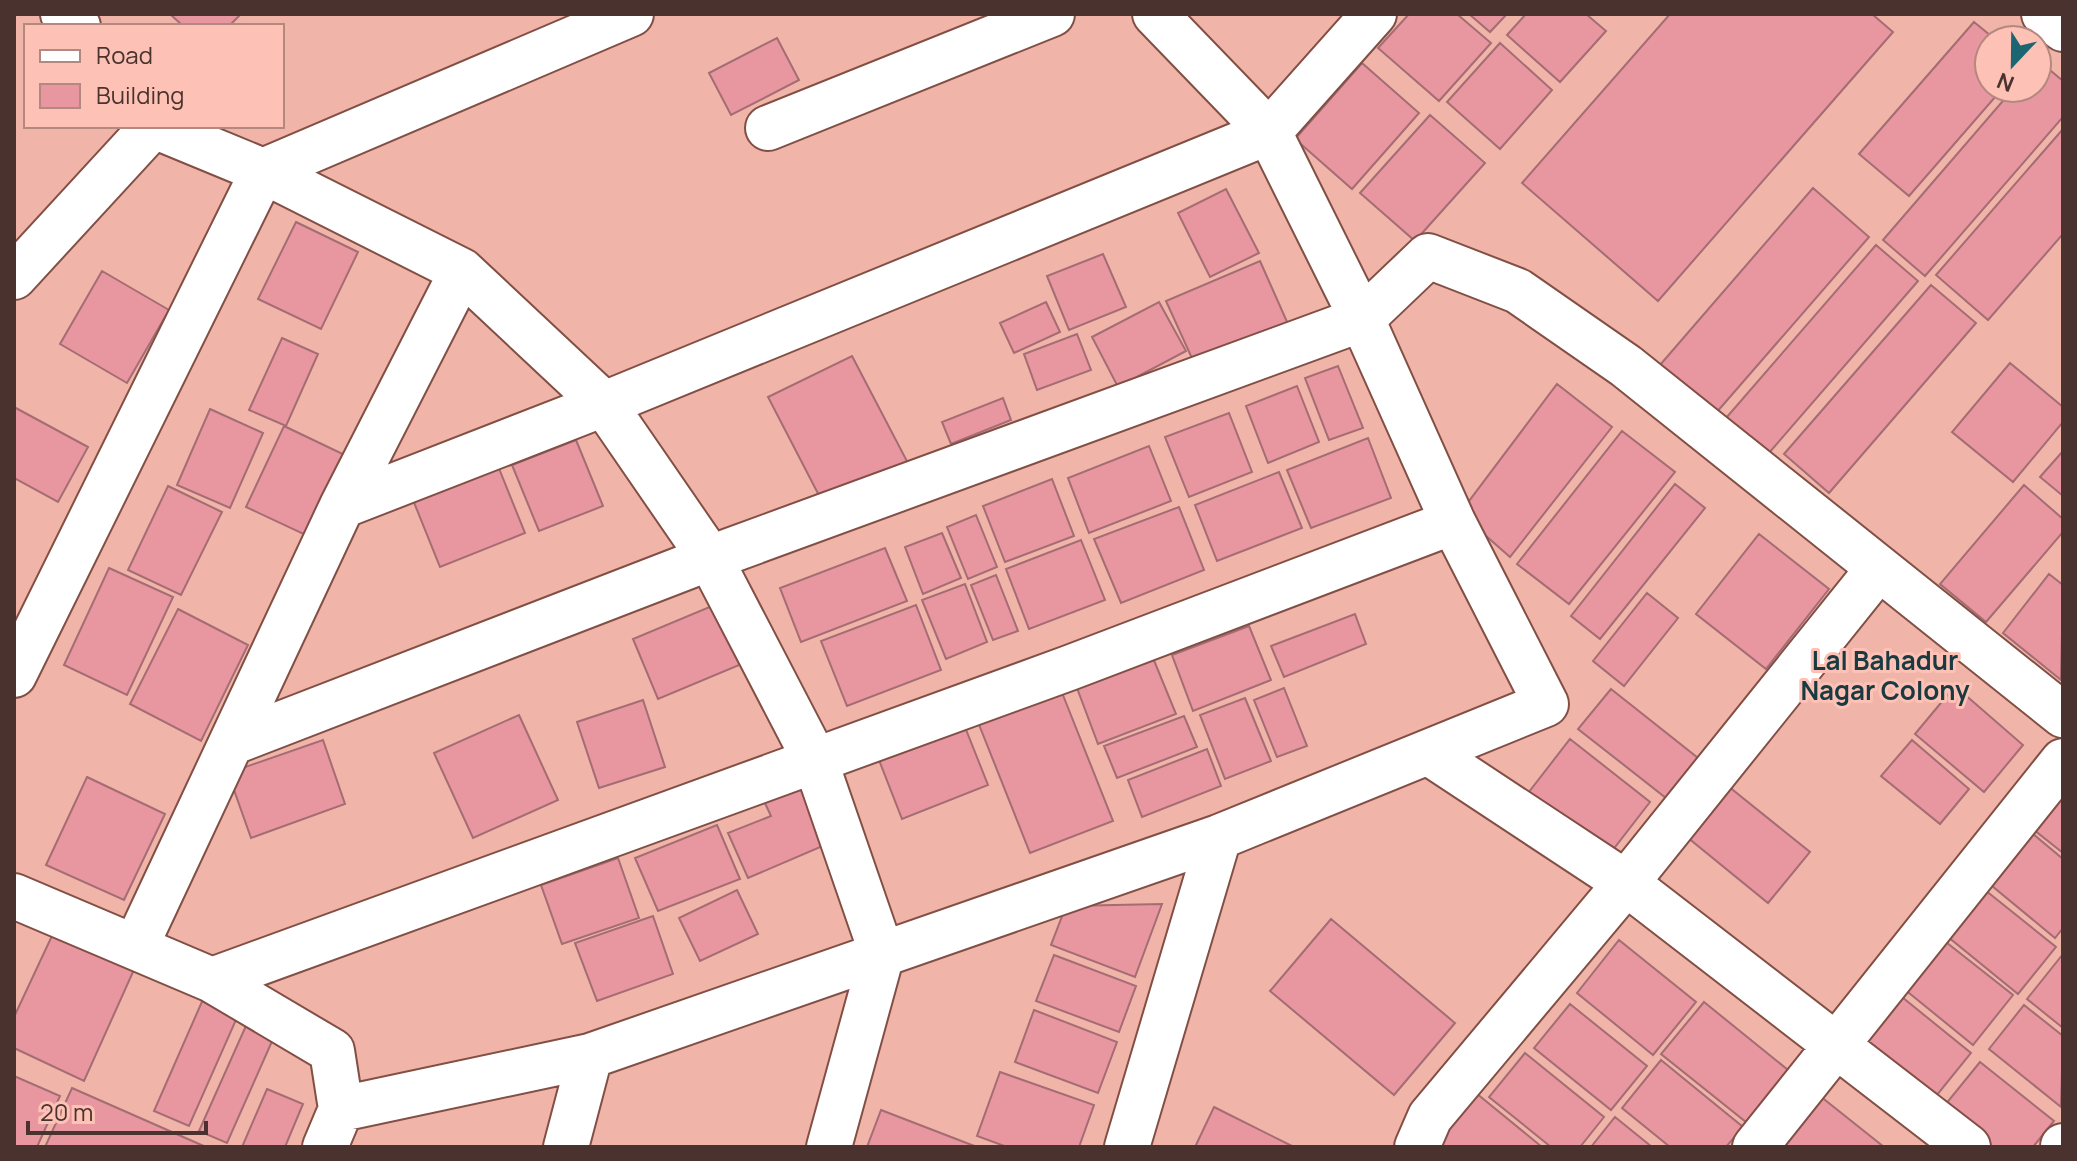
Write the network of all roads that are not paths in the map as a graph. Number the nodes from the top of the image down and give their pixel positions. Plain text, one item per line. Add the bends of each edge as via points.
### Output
1 (631, 14) edge
2 (1052, 14) edge
3 (1155, 14) edge
4 (1374, 14) edge
5 (2044, 14) edge
6 (2063, 29) edge
7 (152, 128) edge
8 (159, 128) edge
9 (768, 128) dead end
10 (1269, 132) junction
11 (263, 171) junction
12 (462, 271) junction
13 (14, 277) edge
14 (1362, 319) junction
15 (604, 404) junction
16 (342, 506) junction
17 (1453, 522) junction
18 (710, 558) junction
19 (1879, 568) junction
20 (14, 675) edge
21 (2063, 715) edge
22 (231, 743) junction
23 (1429, 753) junction
24 (815, 760) junction
25 (2063, 761) edge
26 (1219, 837) junction
27 (1626, 883) junction
28 (14, 896) edge
29 (136, 946) junction
30 (882, 954) junction
31 (212, 980) junction
32 (1837, 1047) junction
33 (590, 1056) junction
34 (333, 1128) edge
35 (566, 1147) edge
36 (829, 1147) edge
37 (1127, 1147) edge
38 (1417, 1147) edge
39 (1755, 1147) edge
40 (1968, 1147) edge

1 - 11 street
2 - 9 street
3 - 10 street
4 - 10 street
5 - 6 street
7 - 13 street
8 - 11 street
10 - 14 street
10 - 15 street
11 - 12 street
11 - 20 street
12 - 15 street
12 - 16 street
14 - 17 street
14 - 18 street
14 - 19 street via 1428,256 1518,291 1626,366
15 - 16 street
15 - 18 street
16 - 22 street
17 - 23 street via 1546,704
17 - 24 street
18 - 22 street
18 - 24 street
19 - 21 street
19 - 27 street
22 - 29 street
23 - 26 street
23 - 27 street
24 - 30 street
24 - 31 street
25 - 32 street
26 - 30 street
26 - 37 street
27 - 32 street
27 - 38 street via 1430,1117
28 - 29 street
29 - 31 street
30 - 33 street
30 - 36 street
31 - 34 street via 332,1051
32 - 39 street
32 - 40 street
33 - 34 street
33 - 35 street

